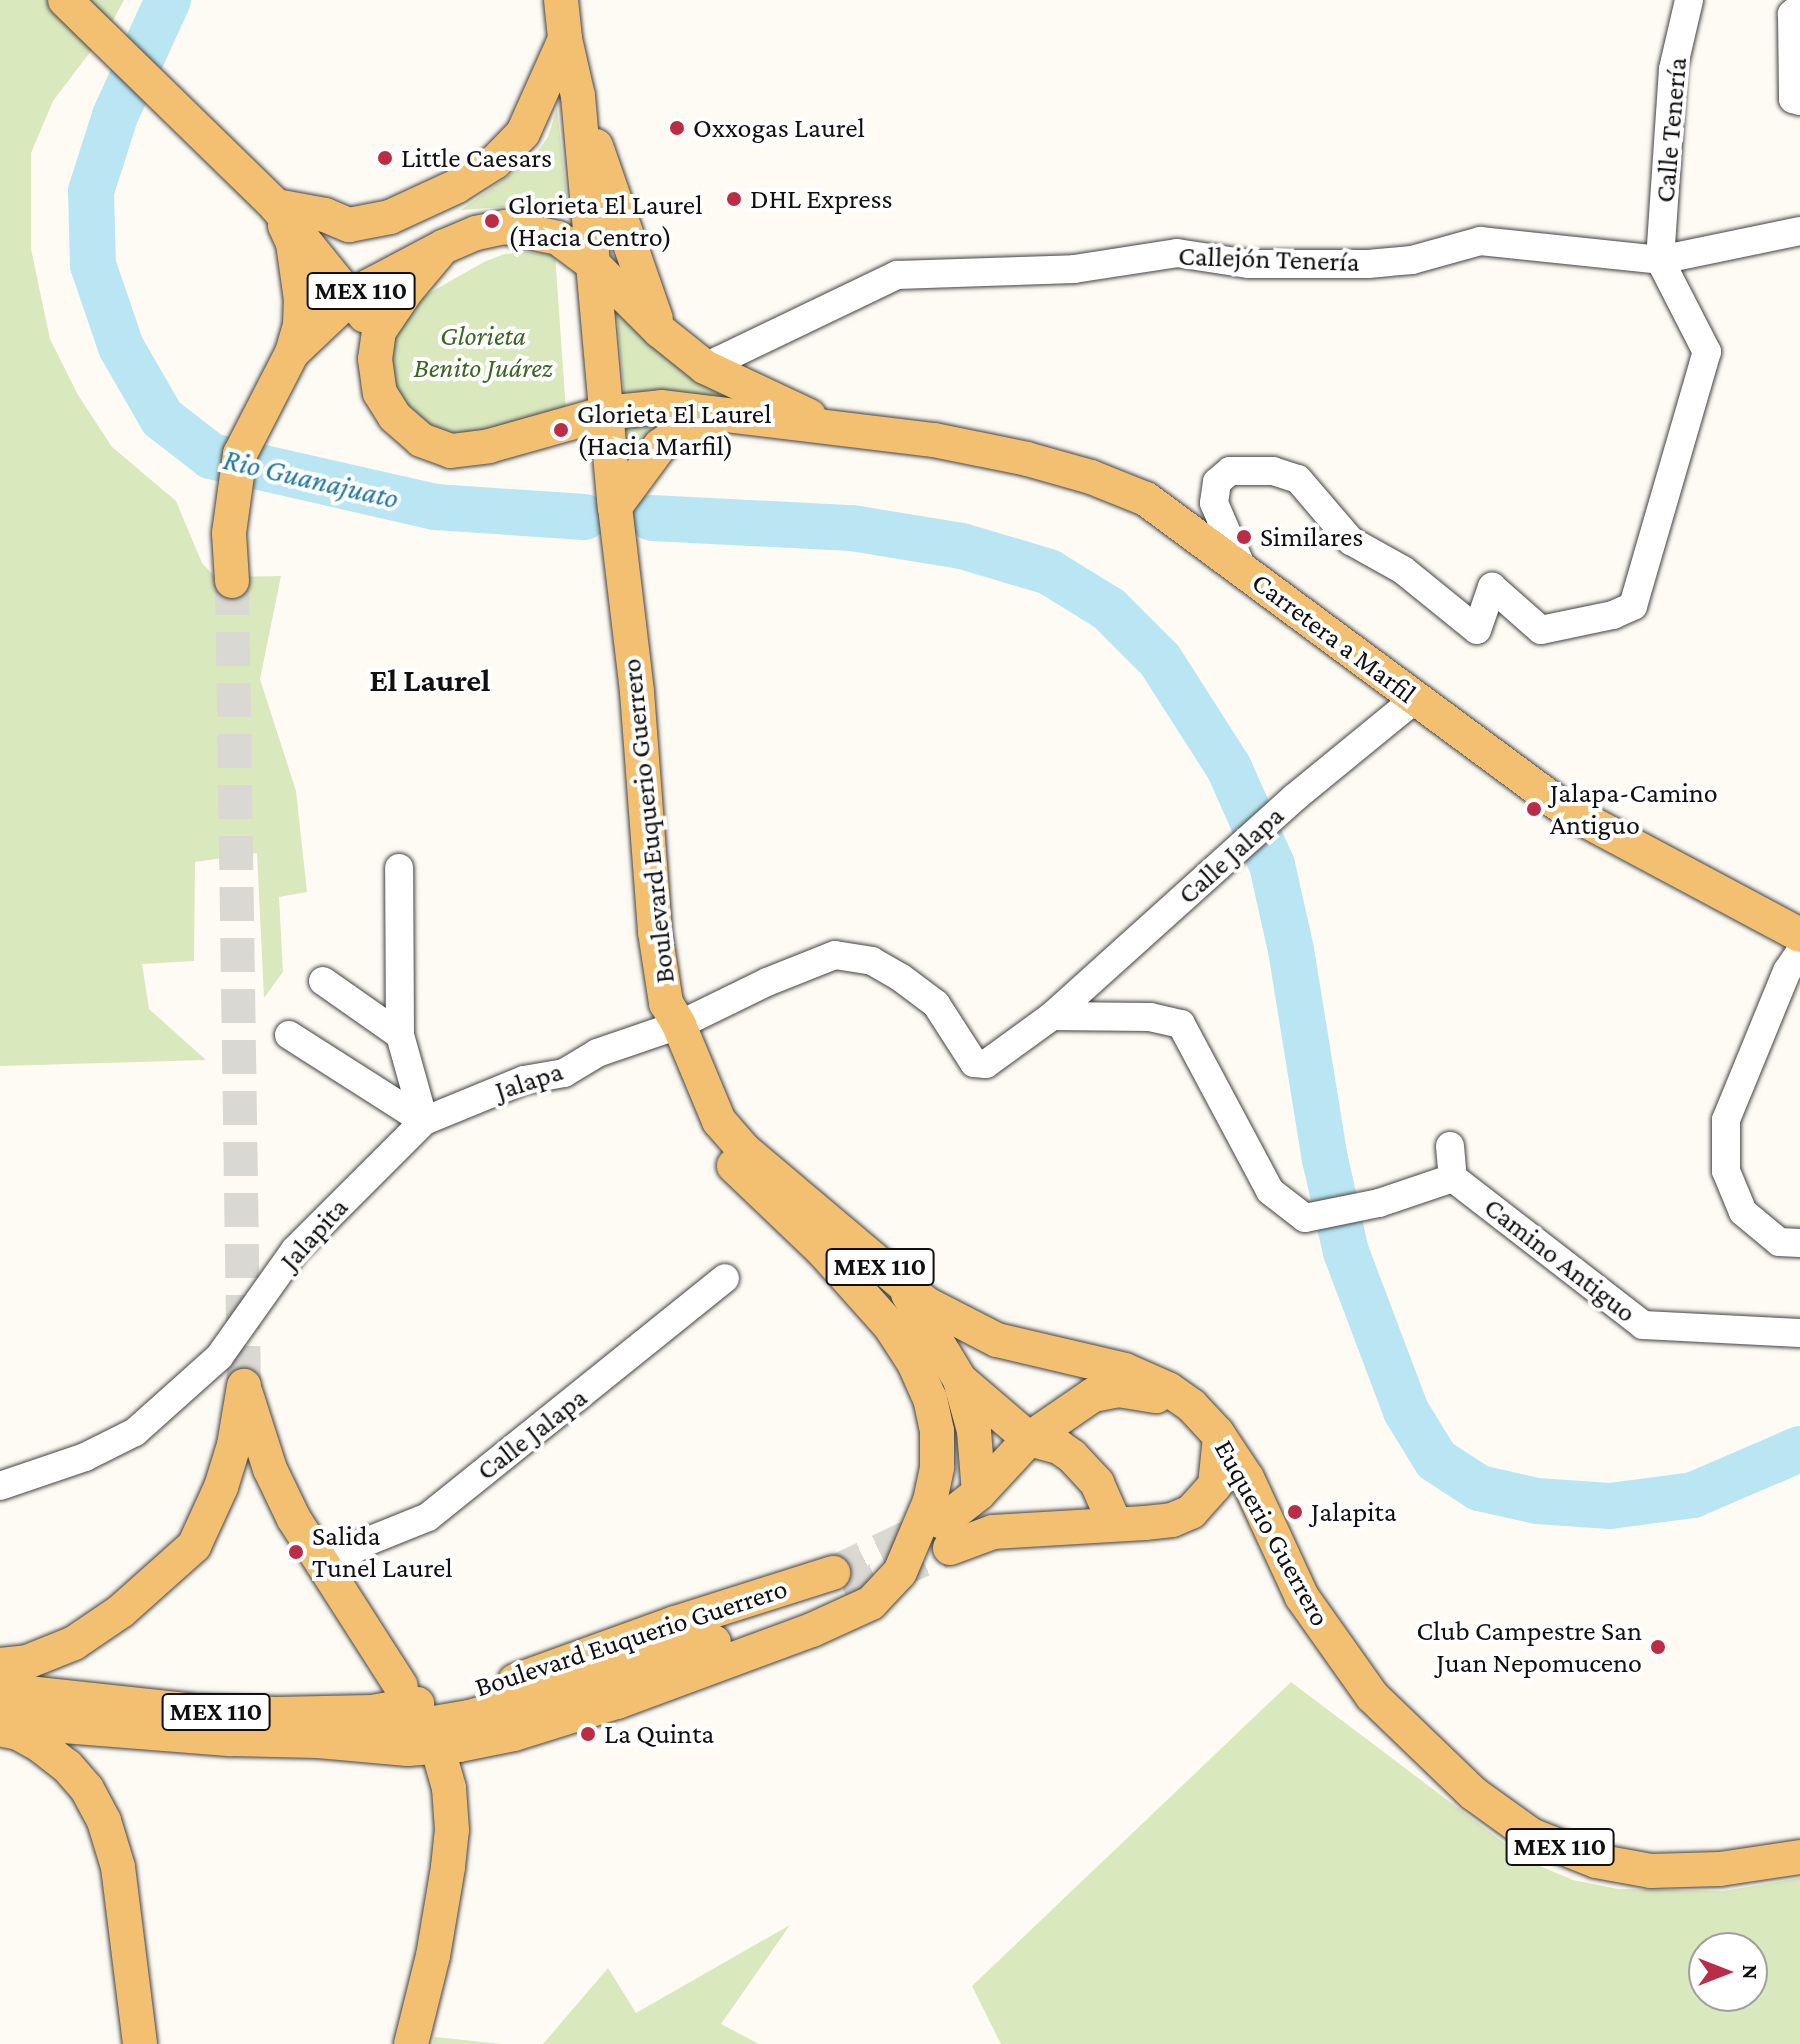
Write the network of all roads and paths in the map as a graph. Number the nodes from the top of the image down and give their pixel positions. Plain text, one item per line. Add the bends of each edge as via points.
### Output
1 (65, 0) edge
2 (561, 0) edge
3 (1689, 0) edge
4 (1800, 7) edge
5 (565, 39) junction
6 (578, 96) junction
7 (1800, 101) edge
8 (276, 206) junction
9 (1800, 231) edge
10 (443, 247) junction
11 (1660, 260) junction
12 (593, 264) junction
13 (349, 299) junction
14 (379, 331) junction
15 (660, 331) junction
16 (292, 353) junction
17 (705, 367) junction
18 (606, 413) junction
19 (720, 414) junction
20 (835, 428) junction
21 (615, 507) junction
22 (1243, 570) junction
23 (232, 581) tunnel mouth
24 (1415, 699) junction
25 (399, 868) dead end
26 (1800, 935) edge
27 (1800, 952) edge
28 (323, 981) dead end
29 (1052, 1016) junction
30 (670, 1019) junction
31 (289, 1035) dead end
32 (400, 1035) junction
33 (424, 1121) junction
34 (1450, 1146) dead end
35 (1453, 1178) junction
36 (1800, 1243) edge
37 (725, 1278) dead end
38 (902, 1285) junction
39 (1800, 1333) edge
40 (960, 1380) junction
41 (1192, 1406) junction
42 (1220, 1437) junction
43 (1029, 1439) junction
44 (0, 1486) edge
45 (979, 1493) junction
46 (1114, 1522) junction
47 (326, 1567) junction
48 (0, 1665) edge
49 (401, 1686) dead end
50 (0, 1690) edge
51 (0, 1721) edge
52 (0, 1730) edge
53 (318, 1741) junction
54 (441, 1760) dead end
55 (1800, 1857) edge
56 (140, 2044) edge
57 (411, 2044) edge

1 - 8 main road, MEX 110
2 - 5 main road, MEX 110
3 - 11 street, Calle Tenería via 1673,69
4 - 7 street via 1792,14 1793,99
5 - 6 main road, MEX 110
5 - 8 main road via 523,133 495,162 457,186 390,217 349,225
6 - 12 main road, MEX 110
6 - 15 main road
8 - 13 main road
8 - 16 main road, MEX 110 via 293,243 301,300
9 - 11 street, Callejón Tenería
10 - 12 main road, MEX 110 via 505,227 558,238
10 - 13 main road, MEX 110
10 - 14 main road, MEX 110
11 - 17 street, Callejón Tenería via 1480,241 1412,260 1368,264 1249,264 1177,253 1074,269 897,275
11 - 22 street via 1707,352 1633,606 1541,630 1492,587 1477,630 1403,570 1351,541 1298,479 1273,471 1230,471 1217,482 1214,503
12 - 15 main road, Carretera a Marfil
12 - 18 main road, MEX 110
13 - 14 main road
13 - 16 main road, MEX 110
14 - 18 main road, MEX 110 via 375,359 380,393 395,417 436,446 451,451 489,446
15 - 17 main road, Carretera a Marfil
16 - 23 main road, MEX 110 via 240,454 232,497
17 - 20 main road, Carretera a Marfil
18 - 19 main road, Carretera a Marfil via 661,407
18 - 21 main road, Boulevard Euquerio Guerrero / MEX 110
19 - 20 main road, Carretera a Marfil
19 - 21 main road via 660,446
20 - 22 main road, Carretera a Marfil via 934,440 1091,477 1146,499
21 - 30 main road, Boulevard Euquerio Guerrero / MEX 110 via 637,692 655,932
22 - 24 main road, Carretera a Marfil
24 - 26 main road, Carretera a Marfil via 1568,811
24 - 29 street, Calle Jalapa via 1294,798
25 - 32 street
27 - 36 street via 1787,971 1726,1120 1726,1171 1743,1212 1779,1242
28 - 32 street
29 - 30 street, Calle Jalapa via 986,1064 974,1063 936,1004 872,961 835,955
29 - 35 street via 1150,1017 1181,1024 1270,1191 1305,1218 1379,1203
30 - 33 street, Jalapa via 564,1073 524,1080
30 - 38 main road, Boulevard Euquerio Guerrero / MEX 110 via 719,1121 743,1149
30 - 53 main road via 704,1124 729,1161 822,1250 890,1326 914,1363 937,1431 935,1478 918,1537 900,1572 871,1603 617,1702 459,1745 408,1749
31 - 33 street
32 - 33 street
33 - 44 street, Jalapita via 295,1250 219,1357 135,1432 85,1457
34 - 35 street
35 - 39 street, Camino Antiguo via 1643,1325
37 - 47 street, Calle Jalapa via 428,1517 366,1542
38 - 40 main road
38 - 41 main road, Boulevard Euquerio Guerrero / MEX 110 via 925,1303 997,1340 1125,1370
40 - 43 main road
40 - 45 main road via 974,1431
41 - 42 main road, Euquerio Guerrero / MEX 110
41 - 43 main road via 1139,1390 1093,1395
42 - 46 main road via 1215,1485 1203,1503 1172,1520
42 - 55 main road, Euquerio Guerrero / MEX 110 via 1247,1478 1302,1597 1372,1696 1474,1794 1531,1835 1596,1861 1651,1871 1720,1869
43 - 45 main road
43 - 46 main road via 1072,1456 1097,1483
45 - 46 main road via 946,1535
47 - 48 main road via 270,1469 244,1386 221,1487 194,1546 121,1611 74,1643 27,1662
47 - 49 main road
50 - 53 main road, Boulevard Euquerio Guerrero / MEX 110 via 195,1711 372,1712 531,1678 675,1623 839,1584 611,1678 469,1717
51 - 53 main road, Boulevard Euquerio Guerrero / MEX 110
52 - 56 main road via 18,1733 67,1766 104,1821 118,1867
54 - 57 main road via 452,1830 433,1956

